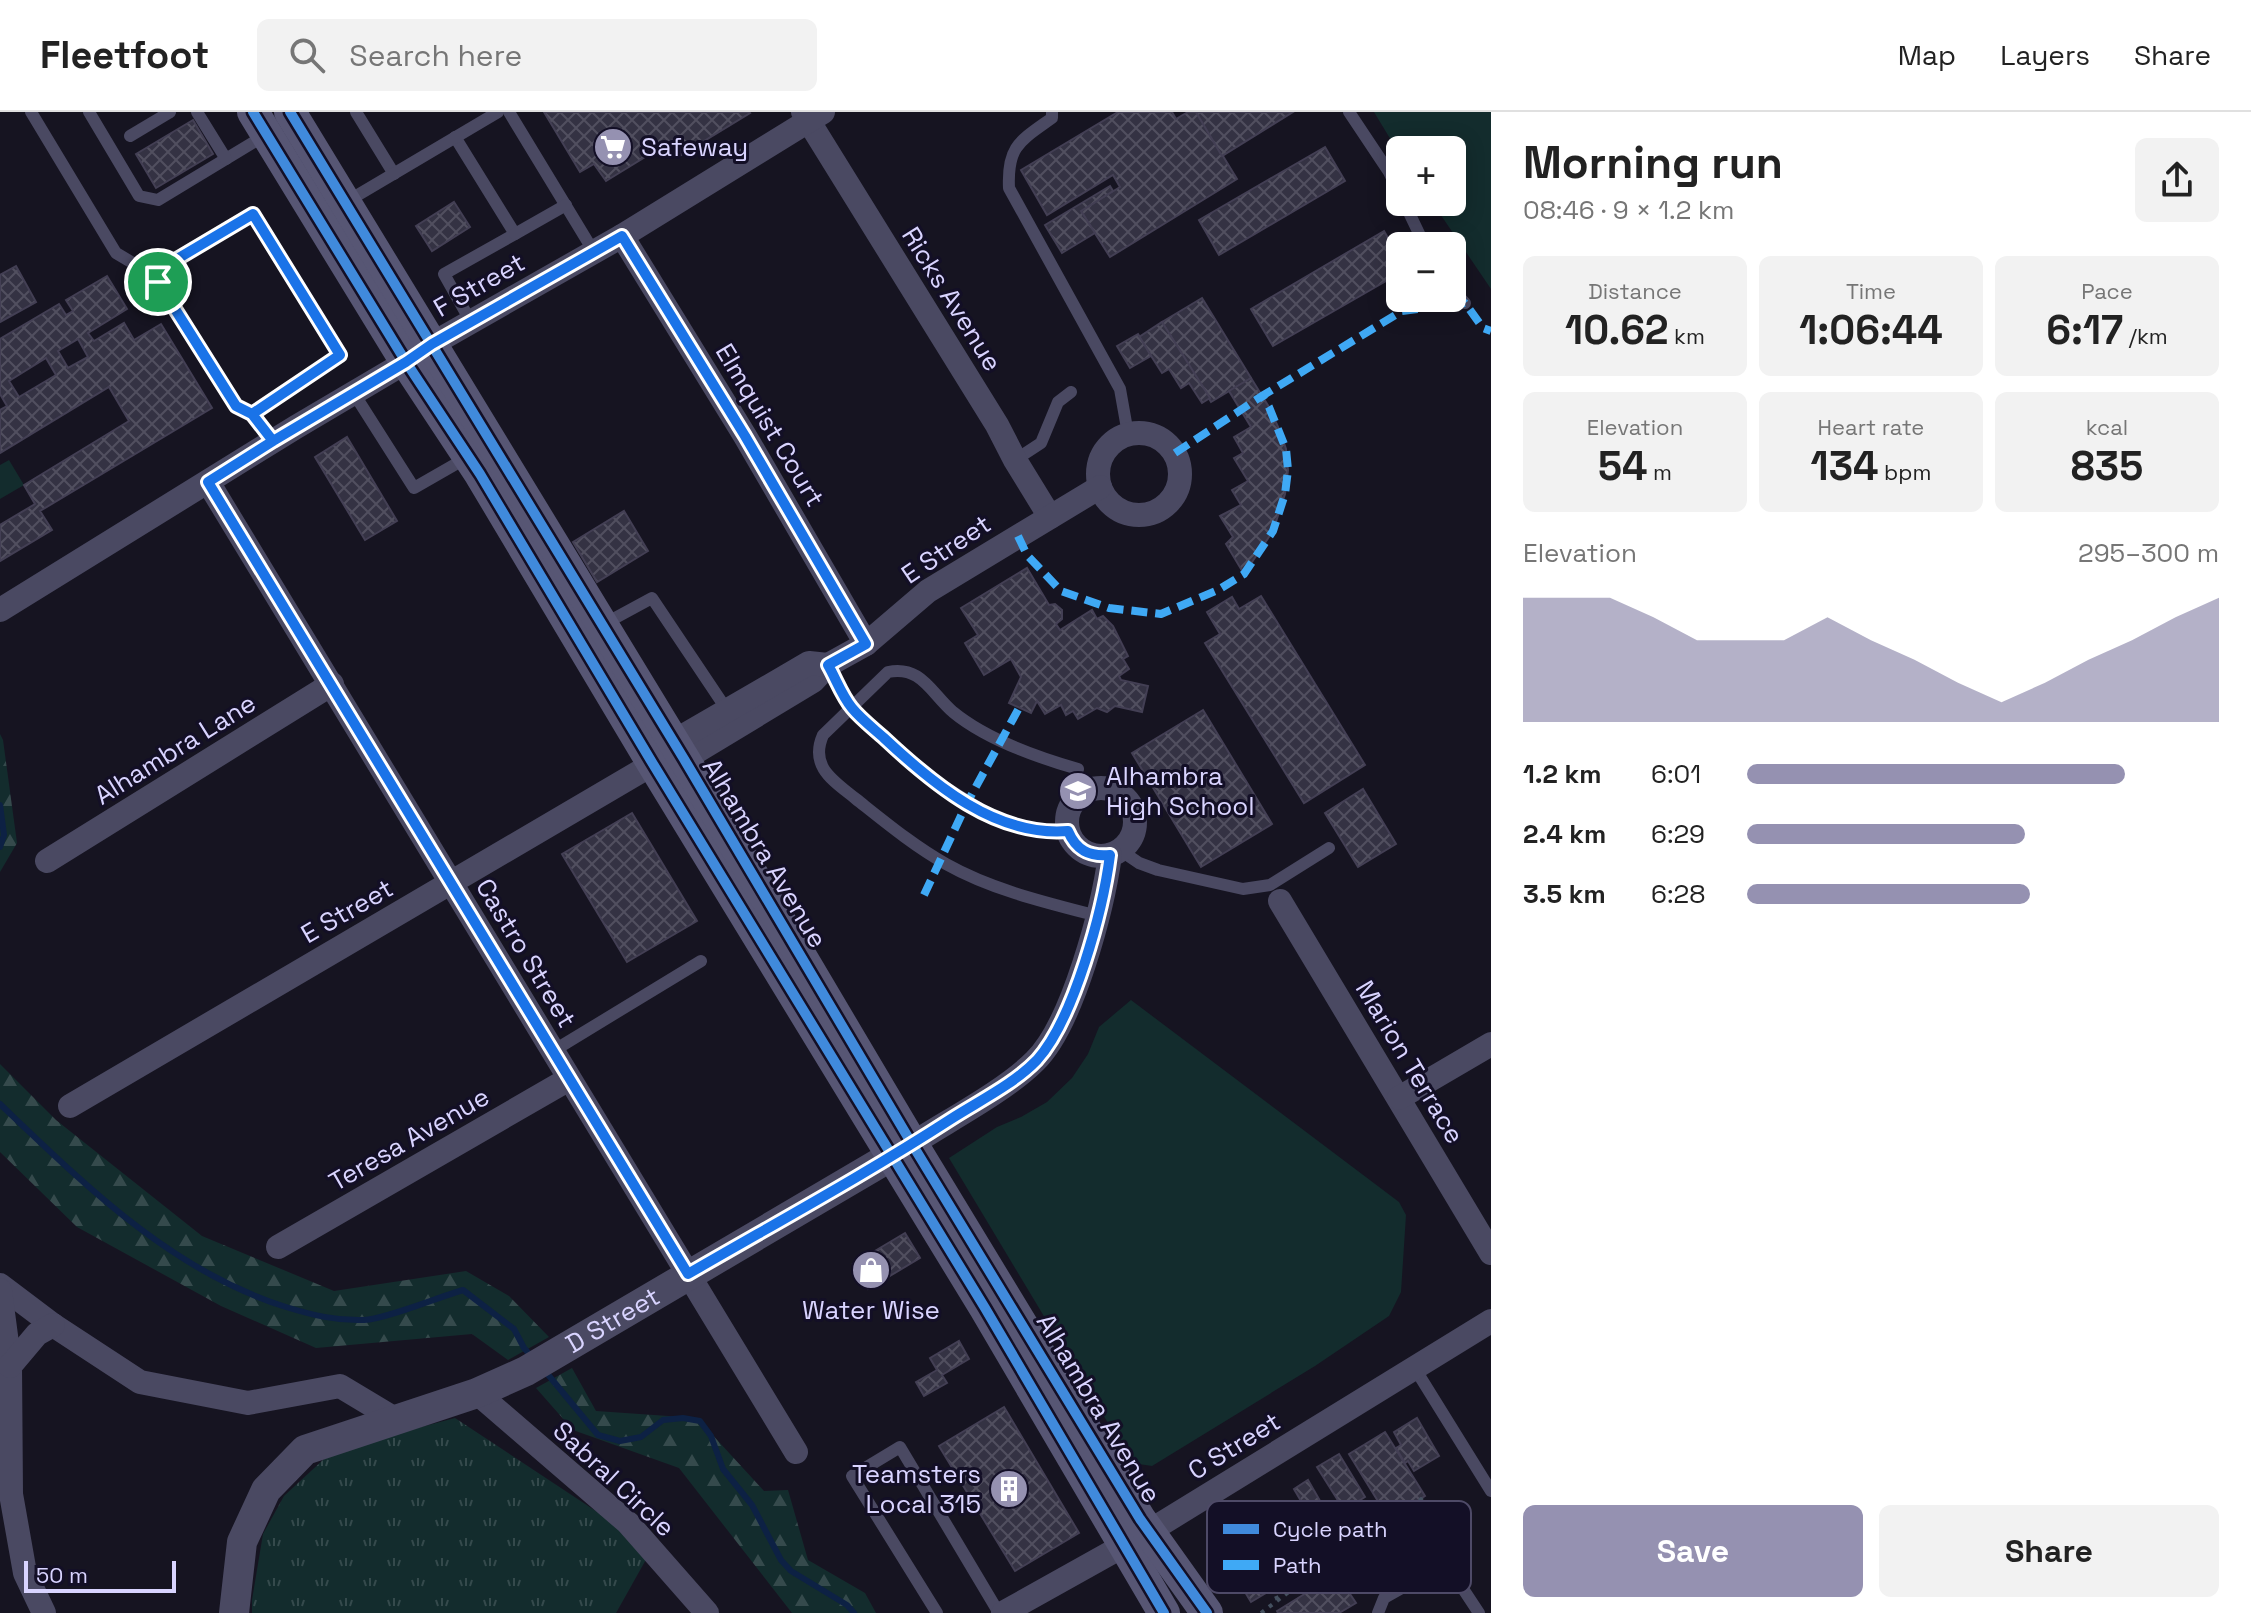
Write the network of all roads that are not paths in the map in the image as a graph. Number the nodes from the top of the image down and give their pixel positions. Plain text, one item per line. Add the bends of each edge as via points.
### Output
1 (31, 112) edge
2 (89, 112) edge
3 (170, 112) edge
4 (197, 112) edge
5 (290, 112) edge
6 (356, 112) edge
7 (498, 112) edge
8 (509, 112) edge
9 (1052, 112) edge
10 (1349, 112) edge
11 (811, 115) edge
12 (260, 123) edge
13 (130, 136) dead end
14 (455, 137) junction
15 (226, 159) junction
16 (1386, 168) edge
17 (394, 174) junction
18 (343, 203) junction
19 (566, 205) junction
20 (515, 234) junction
21 (622, 236) junction
22 (594, 252) junction
23 (150, 275) junction
24 (471, 322) junction
25 (419, 353) junction
26 (353, 392) junction
27 (1071, 392) dead end
28 (252, 414) junction
29 (1128, 434) junction
30 (273, 441) junction
31 (468, 457) junction
32 (1015, 460) junction
33 (208, 482) junction
34 (1100, 487) junction
35 (1050, 517) junction
36 (0, 610) edge
37 (602, 625) junction
38 (866, 644) junction
39 (828, 665) junction
40 (332, 684) junction
41 (852, 708) junction
42 (732, 718) junction
43 (670, 755) junction
44 (1078, 769) dead end
45 (1068, 831) junction
46 (1329, 848) dead end
47 (1115, 852) junction
48 (47, 861) dead end
49 (450, 882) junction
50 (1275, 893) junction
51 (1098, 916) junction
52 (701, 961) dead end
53 (1491, 1044) edge
54 (553, 1051) junction
55 (569, 1079) junction
56 (1399, 1098) junction
57 (70, 1106) dead end
58 (901, 1150) junction
59 (278, 1247) dead end
60 (1491, 1253) edge
61 (688, 1274) junction
62 (0, 1288) edge
63 (1491, 1321) edge
64 (53, 1325) junction
65 (10, 1366) junction
66 (1414, 1367) junction
67 (477, 1393) junction
68 (395, 1419) junction
69 (796, 1452) dead end
70 (1491, 1491) edge
71 (1136, 1539) junction
72 (1393, 1593) edge
73 (1466, 1593) edge
74 (44, 1613) edge
75 (234, 1613) edge
76 (707, 1613) edge
77 (937, 1613) edge
78 (1001, 1613) edge
79 (1164, 1613) edge
80 (1207, 1613) edge
81 (1378, 1613) edge
82 (1479, 1613) edge

1 - 23 lane via 116,253
2 - 15 lane via 139,196 158,200
3 - 13 lane
4 - 15 lane
5 - 18 main road, Alhambra Avenue
6 - 17 lane
7 - 14 lane
8 - 19 lane
9 - 29 lane via 1052,118 1014,148 1009,188 1120,389
10 - 16 lane
11 - 21 street, F Street
11 - 32 street, Ricks Avenue
12 - 15 lane
12 - 25 main road, Alhambra Avenue
14 - 17 lane
14 - 20 lane
17 - 18 lane
18 - 25 main road, Alhambra Avenue
19 - 20 lane
19 - 22 lane
20 - 24 lane via 444,274
21 - 22 street, F Street
21 - 38 street, Elmquist Court
22 - 24 street, F Street
23 - 28 lane via 236,406
23 - 28 lane via 253,214 340,355
24 - 25 street, F Street
25 - 26 street, F Street
25 - 31 main road, Alhambra Avenue
25 - 37 main road, Alhambra Avenue
26 - 30 street, F Street
26 - 31 lane via 414,488
27 - 32 lane via 1058,402 1041,443
28 - 30 lane
29 - 34 street via 1102,456
29 - 34 street via 1152,434 1171,447 1181,468 1176,494 1160,509 1138,515 1115,508
30 - 33 street, F Street
31 - 43 main road, Alhambra Avenue
32 - 35 street, Ricks Avenue
33 - 36 street, F Street
33 - 40 street, Castro Street
34 - 35 street, E Street
35 - 38 street, E Street via 928,591
37 - 42 lane via 652,598
37 - 43 main road, Alhambra Avenue
38 - 39 street, E Street
39 - 41 lane
39 - 42 street, E Street via 809,663
40 - 48 street, Alhambra Lane
40 - 49 street, Castro Street
41 - 44 lane via 888,672 902,669 920,677 954,713 1011,746
41 - 45 lane via 922,773 967,803 1002,822 1048,833
41 - 51 lane via 823,735 817,749 829,777 948,866
42 - 43 street, E Street
43 - 49 street, E Street
43 - 58 main road, Alhambra Avenue via 771,955
45 - 47 street via 1079,849 1089,854
45 - 47 street via 1076,799 1107,789 1126,800 1135,820 1128,842
46 - 50 lane
47 - 50 lane via 1217,884
47 - 51 street
49 - 54 street, Castro Street
49 - 57 street, E Street
50 - 56 street, Marion Terrace
51 - 58 street via 1075,991 1036,1061
52 - 54 lane
53 - 56 street
54 - 55 street, Castro Street
55 - 59 street, Teresa Avenue
55 - 61 street, Castro Street
56 - 60 street, Marion Terrace
58 - 61 street, D Street
58 - 71 main road, Alhambra Avenue
61 - 67 street, D Street via 526,1371
61 - 69 street, Castro Street
62 - 64 street
62 - 65 street
63 - 66 street, C Street
64 - 65 street via 37,1334
64 - 68 street via 140,1382 248,1403 340,1386
65 - 74 street via 11,1494 25,1573
66 - 70 lane
66 - 71 street, C Street
67 - 68 street, D Street
67 - 76 street, Sabral Circle via 628,1523
68 - 75 street, D Street via 305,1450 266,1490 242,1542
71 - 78 street, C Street
71 - 79 main road, Alhambra Avenue
71 - 80 main road, Alhambra Avenue
72 - 81 lane via 1384,1598
73 - 82 lane
77 - 78 lane via 852,1476 900,1447

